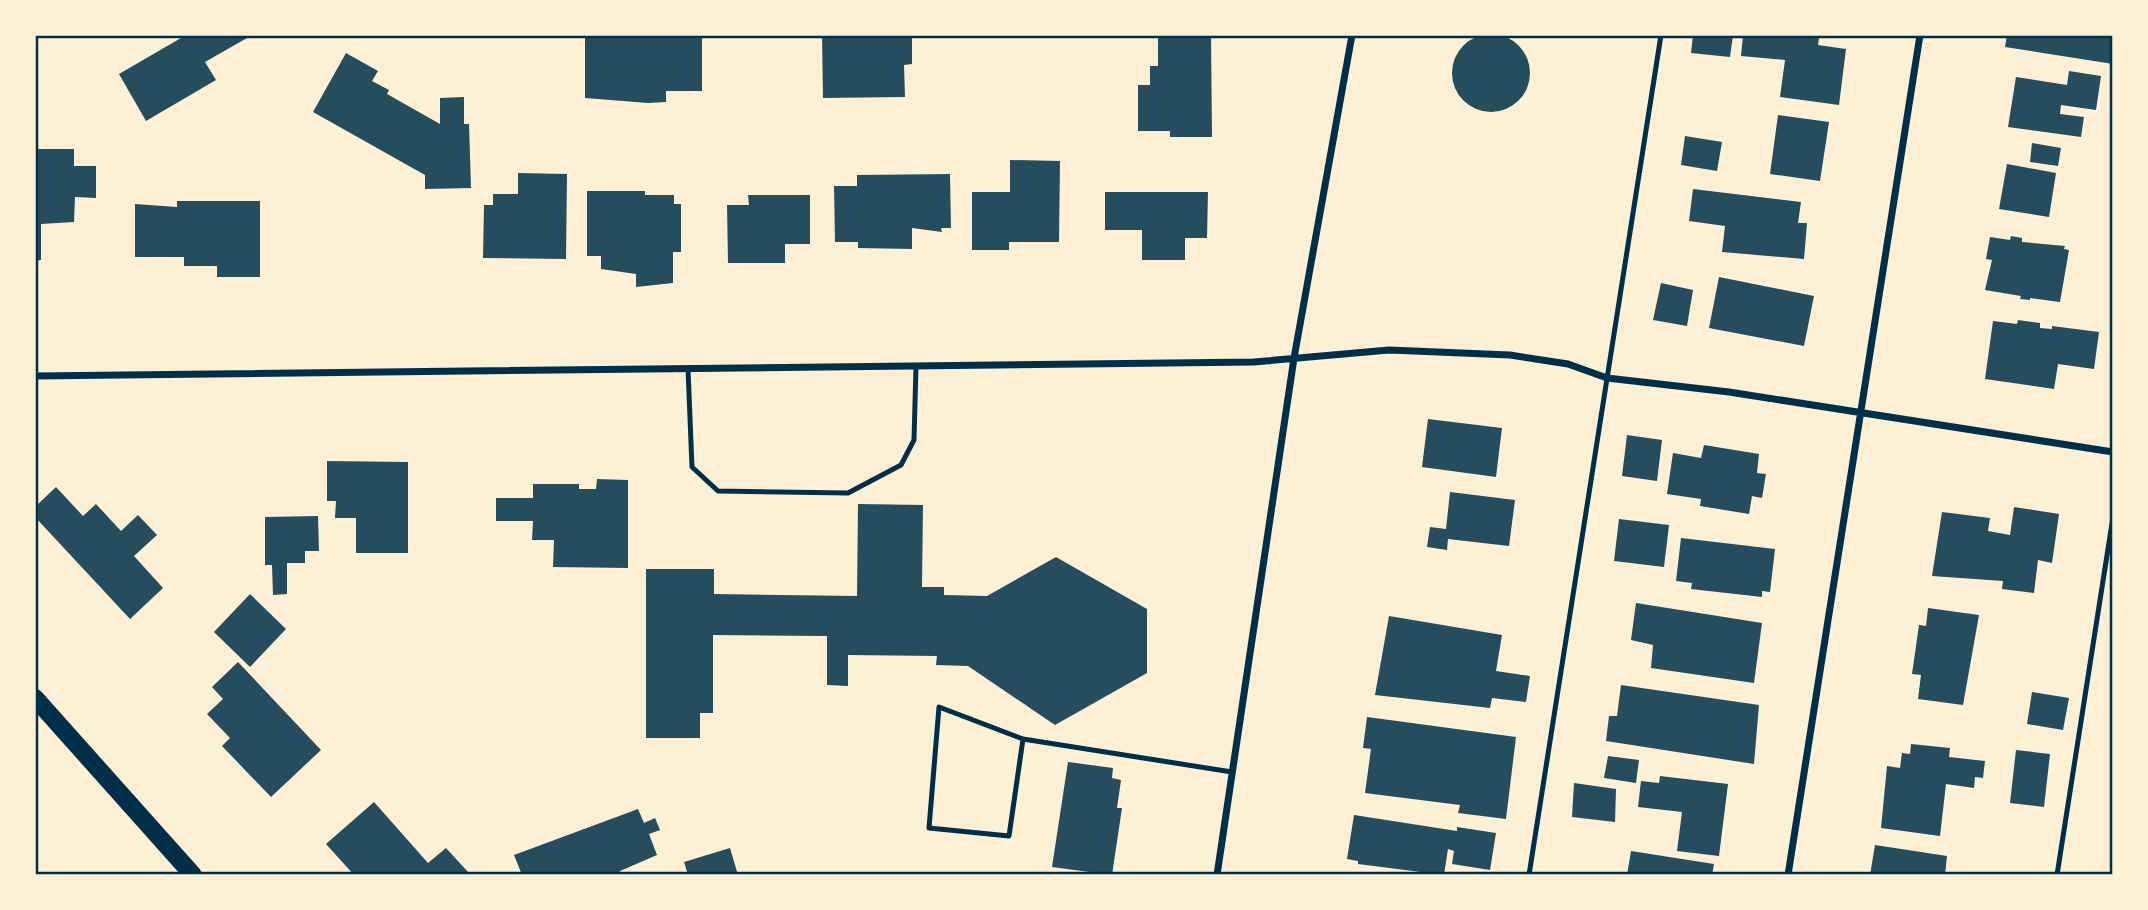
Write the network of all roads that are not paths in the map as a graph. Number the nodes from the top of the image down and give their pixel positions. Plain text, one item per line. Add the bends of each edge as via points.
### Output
1 (1352, 35) edge
2 (1661, 35) edge
3 (1920, 35) edge
4 (1294, 358) junction
5 (916, 366) junction
6 (688, 369) junction
7 (35, 376) edge
8 (1607, 377) junction
9 (1860, 413) junction
10 (2113, 452) edge
11 (2113, 517) edge
12 (35, 698) edge
13 (1023, 740) junction
14 (1233, 772) junction
15 (193, 875) edge
16 (1217, 875) edge
17 (1529, 875) edge
18 (1788, 875) edge
19 (2057, 875) edge

1 - 4 street
2 - 8 lane
3 - 9 street
4 - 5 street
4 - 8 street via 1388,350 1468,352 1568,364
4 - 14 street
5 - 6 street
5 - 6 lane via 915,440 901,465 848,493 718,491 692,467
6 - 7 street
8 - 9 street
8 - 17 lane
9 - 10 street
9 - 18 street
11 - 19 lane
12 - 15 main road
13 - 13 lane via 939,707 929,828 1009,836
13 - 14 lane
14 - 16 street

